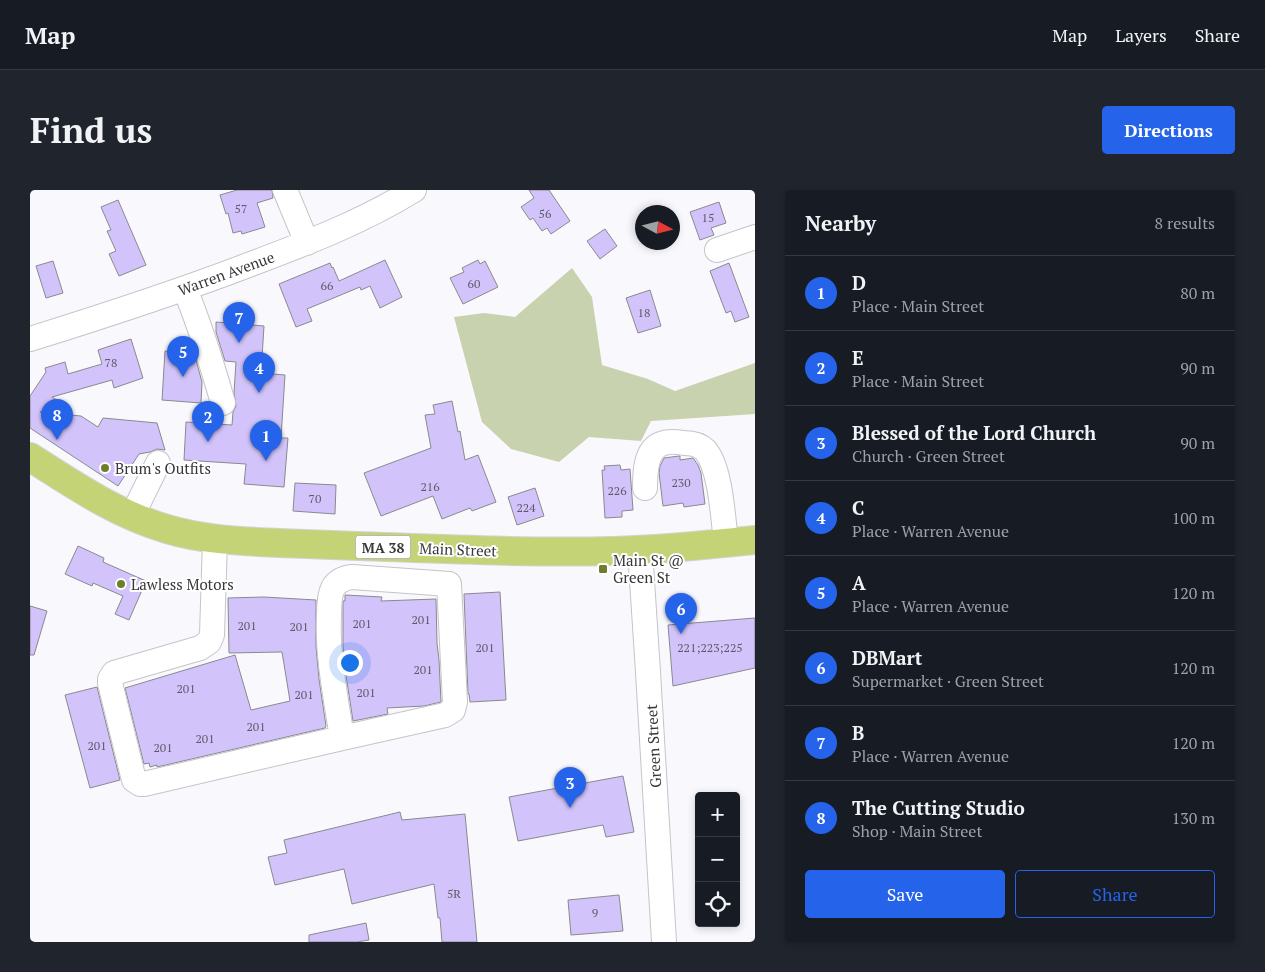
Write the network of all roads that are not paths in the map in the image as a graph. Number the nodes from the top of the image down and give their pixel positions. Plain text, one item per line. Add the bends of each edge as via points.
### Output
1 (286, 190) edge
2 (414, 190) edge
3 (755, 237) edge
4 (307, 243) junction
5 (717, 250) dead end
6 (184, 289) junction
7 (30, 339) edge
8 (223, 403) dead end
9 (30, 457) edge
10 (158, 463) dead end
11 (645, 488) dead end
12 (132, 516) junction
13 (215, 539) junction
14 (755, 540) edge
15 (726, 542) junction
16 (449, 549) junction
17 (640, 550) junction
18 (448, 584) junction
19 (342, 738) junction
20 (664, 942) edge

1 - 4 street
2 - 4 street, Warren Avenue via 356,222
3 - 5 street
4 - 6 street, Warren Avenue
6 - 7 street, Warren Avenue
6 - 8 street
9 - 12 main road, Main Street / MA 38 via 90,495
10 - 12 street
11 - 15 street via 645,473 654,448 662,443 682,442 704,449 716,472
12 - 13 main road, Main Street / MA 38 via 168,529
13 - 16 main road, Main Street / MA 38
13 - 19 street via 209,642 200,648 116,673 110,678 134,780 144,784
14 - 15 main road, Main Street / MA 38
15 - 17 main road, Main Street / MA 38
16 - 17 main road, Main Street / MA 38
16 - 18 street
17 - 20 street, Green Street
18 - 19 street via 455,702 452,710 445,715
18 - 19 street via 352,578 343,579 333,589 329,606 329,643

